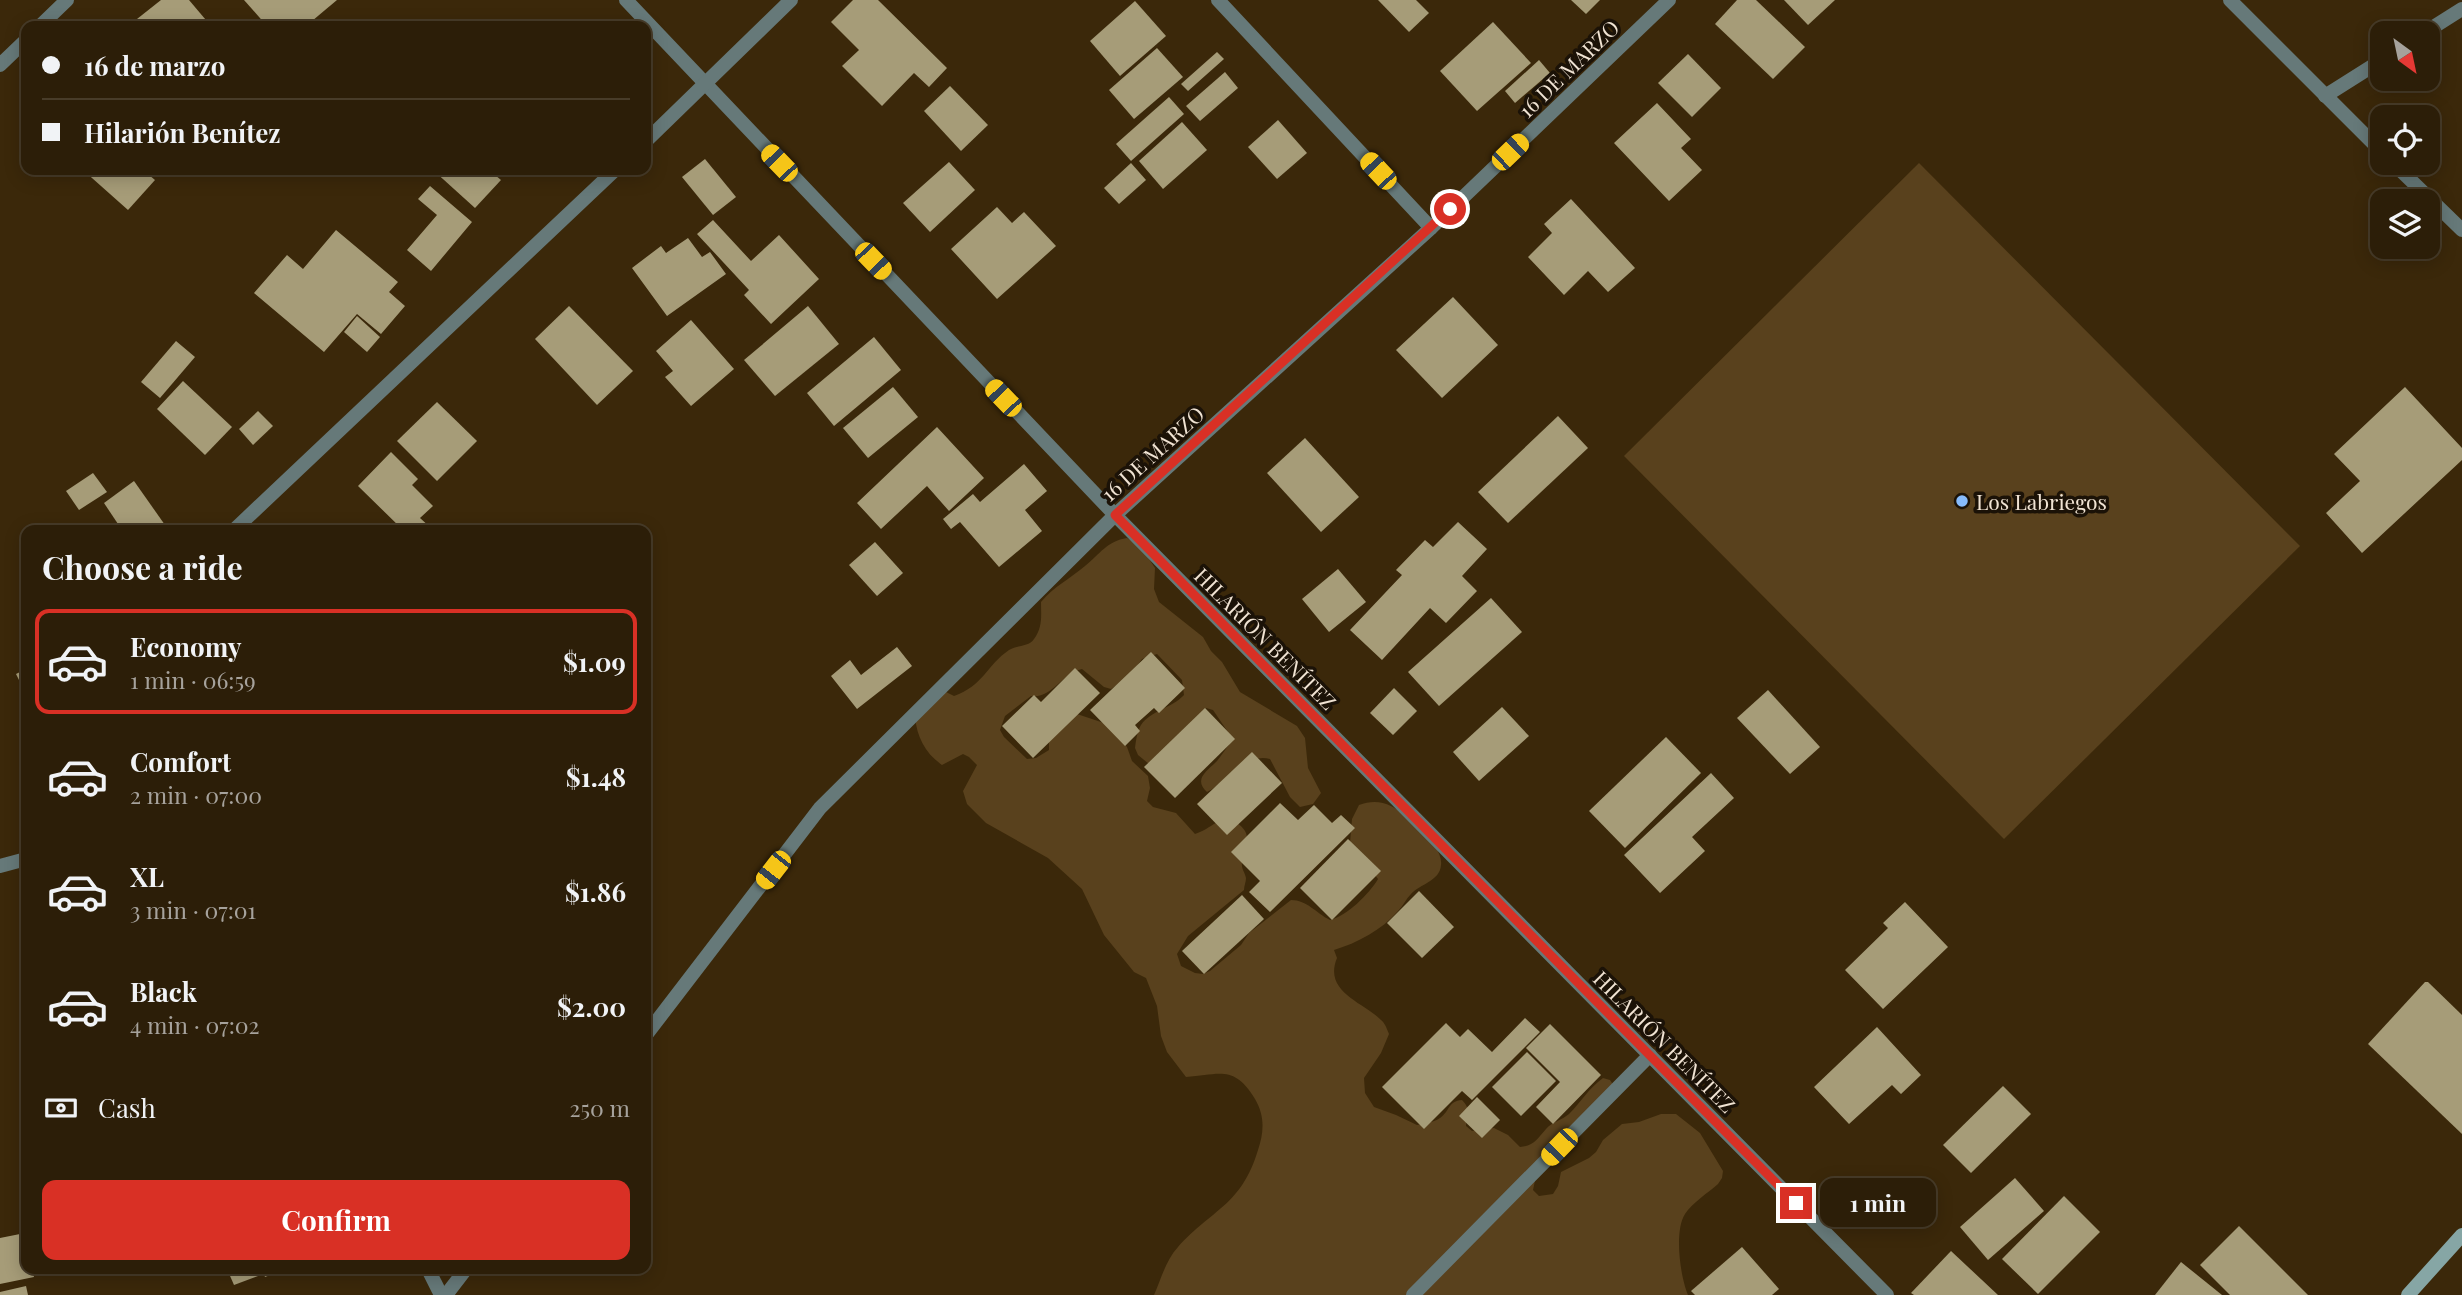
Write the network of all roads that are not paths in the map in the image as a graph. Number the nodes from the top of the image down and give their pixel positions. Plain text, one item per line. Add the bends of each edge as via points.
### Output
1 (67, 0) edge
2 (626, 0) edge
3 (791, 0) edge
4 (1218, 0) edge
5 (1669, 0) edge
6 (2230, 0) edge
7 (2462, 9) edge
8 (45, 21) edge
9 (646, 21) edge
10 (2440, 23) edge
11 (651, 27) edge
12 (21, 45) edge
13 (0, 65) edge
14 (2370, 68) edge
15 (705, 85) junction
16 (2325, 96) junction
17 (651, 136) edge
18 (2370, 140) edge
19 (610, 175) edge
20 (2405, 175) edge
21 (1431, 228) junction
22 (2462, 230) edge
23 (1115, 515) junction
24 (239, 525) edge
25 (21, 860) edge
26 (0, 866) edge
27 (651, 1028) edge
28 (1650, 1055) junction
29 (2462, 1235) edge
30 (431, 1274) edge
31 (462, 1274) edge
32 (444, 1295) edge
33 (1413, 1295) edge
34 (1887, 1295) edge
35 (2409, 1295) edge

1 - 8 street
2 - 9 street, HILARIÓN BENÍTEZ
3 - 15 street
4 - 21 street
5 - 21 street, 16 DE MARZO
6 - 16 street
7 - 10 street
11 - 15 street, HILARIÓN BENÍTEZ
12 - 13 street
14 - 16 street
15 - 17 street
15 - 23 street, HILARIÓN BENÍTEZ
16 - 18 street
19 - 24 street
20 - 22 street
21 - 23 street, 16 DE MARZO
23 - 27 street, 16 DE MARZO via 820,808
23 - 28 street, HILARIÓN BENÍTEZ
25 - 26 street
28 - 33 street
28 - 34 street, HILARIÓN BENÍTEZ
29 - 35 main road
30 - 32 street
31 - 32 street

